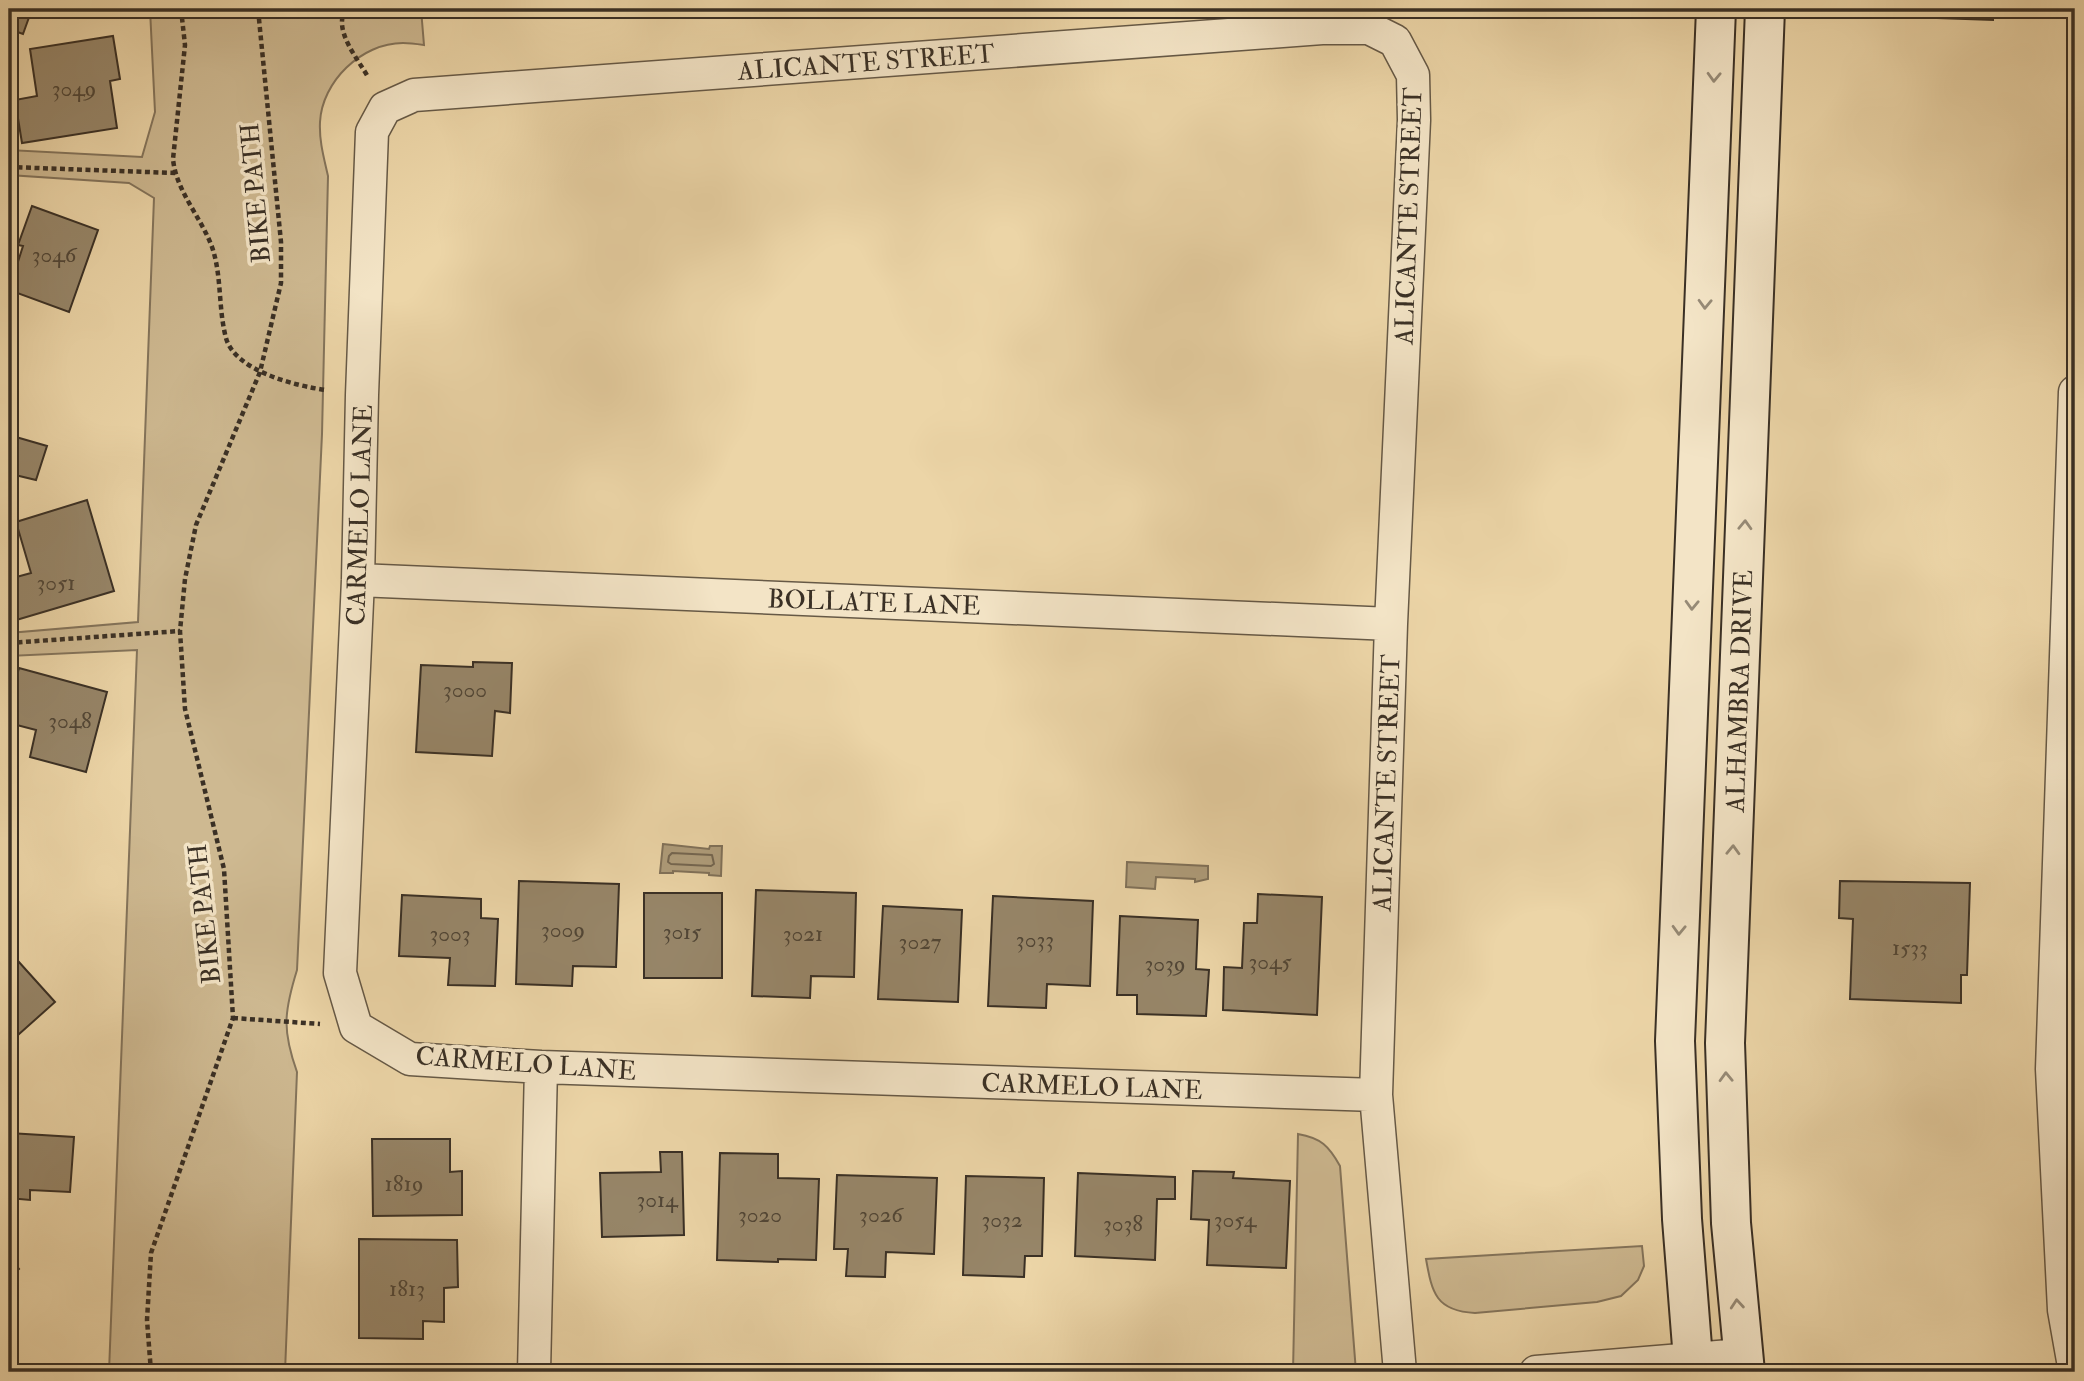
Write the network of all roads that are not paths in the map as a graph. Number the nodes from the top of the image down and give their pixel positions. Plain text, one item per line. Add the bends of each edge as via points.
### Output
1 (1716, 9) edge
2 (1765, 9) edge
3 (385, 108) joint
4 (2075, 392) edge
5 (2072, 535) edge
6 (358, 580) junction
7 (1391, 624) junction
8 (541, 1068) junction
9 (1376, 1095) junction
10 (1743, 1364) edge
11 (1693, 1366) edge
12 (534, 1372) edge
13 (1400, 1372) edge
14 (1536, 1372) edge
15 (2075, 1372) edge

1 -> 11 main road, ALHAMBRA DRIVE via 1675,1041
10 -> 2 main road, ALHAMBRA DRIVE via 1731,1223 1725,1043
3 - 6 street, CARMELO LANE via 372,132
3 - 7 street, ALICANTE STREET via 414,94 1322,28 1369,28 1395,41 1413,75 1413,120
4 - 5 street
5 - 15 street via 2052,1069 2064,1310
6 - 7 street, BOLLATE LANE
6 - 8 street, CARMELO LANE via 340,973 356,1027 410,1059
7 - 9 street, ALICANTE STREET
8 - 9 street, CARMELO LANE
8 - 12 street
9 - 13 street, ALICANTE STREET
10 - 11 street
11 - 14 street

